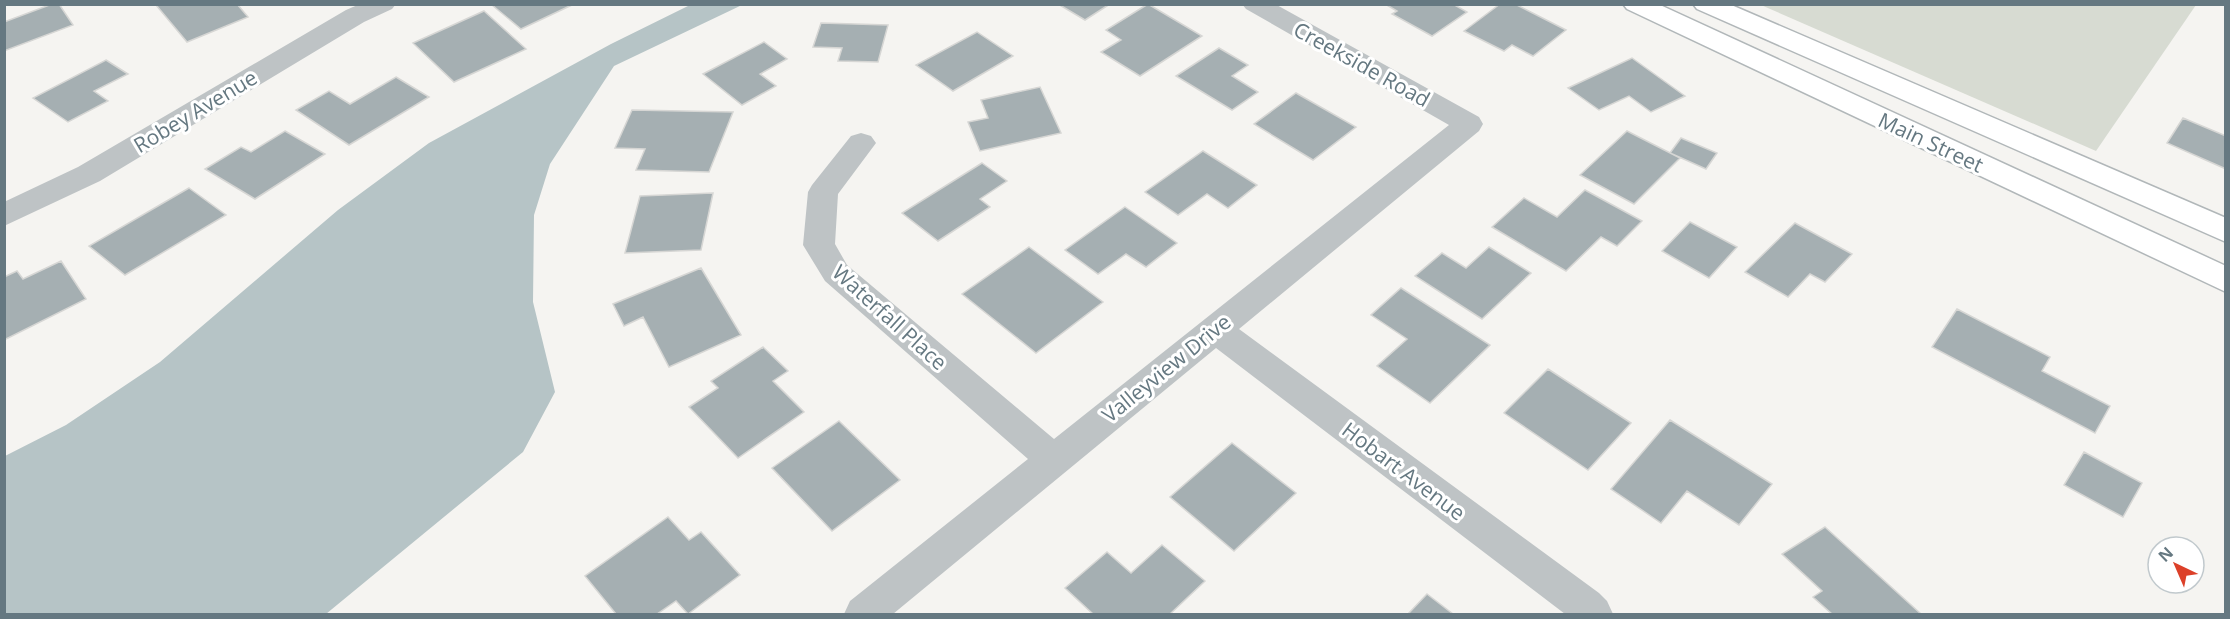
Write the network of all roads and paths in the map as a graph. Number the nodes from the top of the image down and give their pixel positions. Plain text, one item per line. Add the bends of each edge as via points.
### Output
1 (383, 4) edge
2 (1255, 4) edge
3 (1636, 4) edge
4 (1706, 4) edge
5 (350, 10) edge
6 (1469, 124) joint
7 (861, 143) dead end
8 (4, 214) edge
9 (2226, 231) edge
10 (2226, 280) edge
11 (1214, 329) junction
12 (1054, 460) junction
13 (864, 615) edge
14 (1593, 615) edge

1 - 5 street, Robey Avenue
2 - 6 street, Creekside Road
3 - 10 main road, Main Street
4 - 9 main road, Main Street
5 - 8 street, Robey Avenue via 89,174
6 - 11 street, Valleyview Drive
7 - 12 street, Waterfall Place via 823,192 819,245 826,260 836,273
11 - 12 street, Valleyview Drive
11 - 14 street, Hobart Avenue
12 - 13 street, Valleyview Drive

